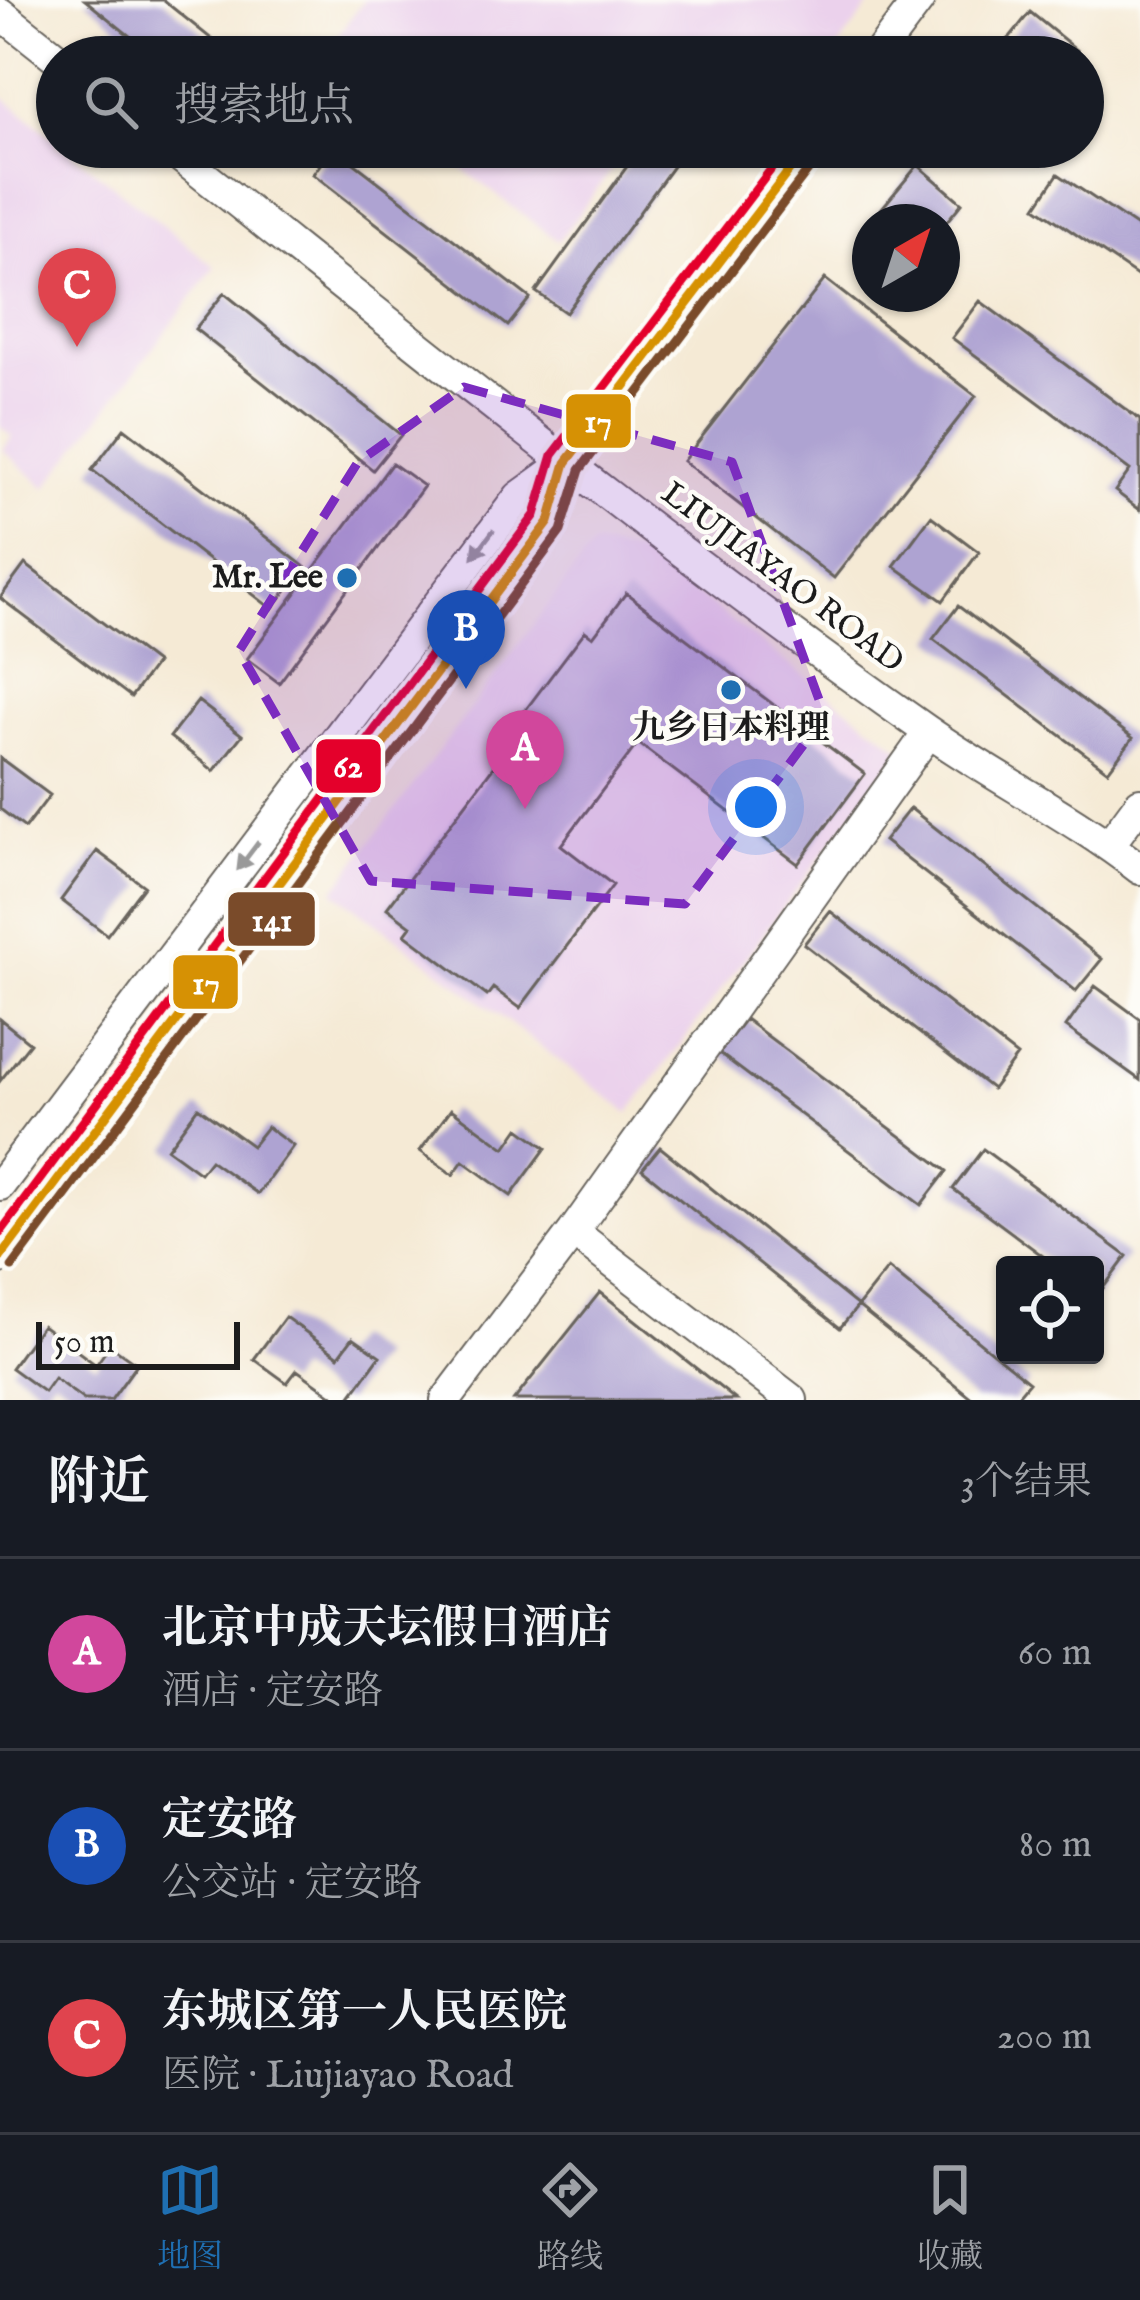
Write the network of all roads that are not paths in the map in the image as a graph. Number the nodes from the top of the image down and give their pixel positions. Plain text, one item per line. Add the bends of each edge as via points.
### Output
1 (920, 0) edge
2 (0, 13) edge
3 (892, 36) edge
4 (36, 41) edge
5 (194, 168) edge
6 (791, 168) edge
7 (566, 463) junction
8 (929, 733) junction
9 (1140, 803) edge
10 (1109, 845) junction
11 (1140, 869) edge
12 (0, 1185) edge
13 (573, 1232) junction
14 (0, 1258) edge
15 (446, 1400) edge
16 (792, 1400) edge

1 - 3 street
2 - 4 street
5 - 7 street, LIUJIAYAO ROAD
6 - 7 street
7 - 8 street, LIUJIAYAO ROAD
7 -> 12 street via 519,497
7 - 14 street via 549,522
8 - 10 street, LIUJIAYAO ROAD
8 - 13 street
9 - 10 street
10 - 11 street, LIUJIAYAO ROAD
13 - 15 street
13 - 16 street

